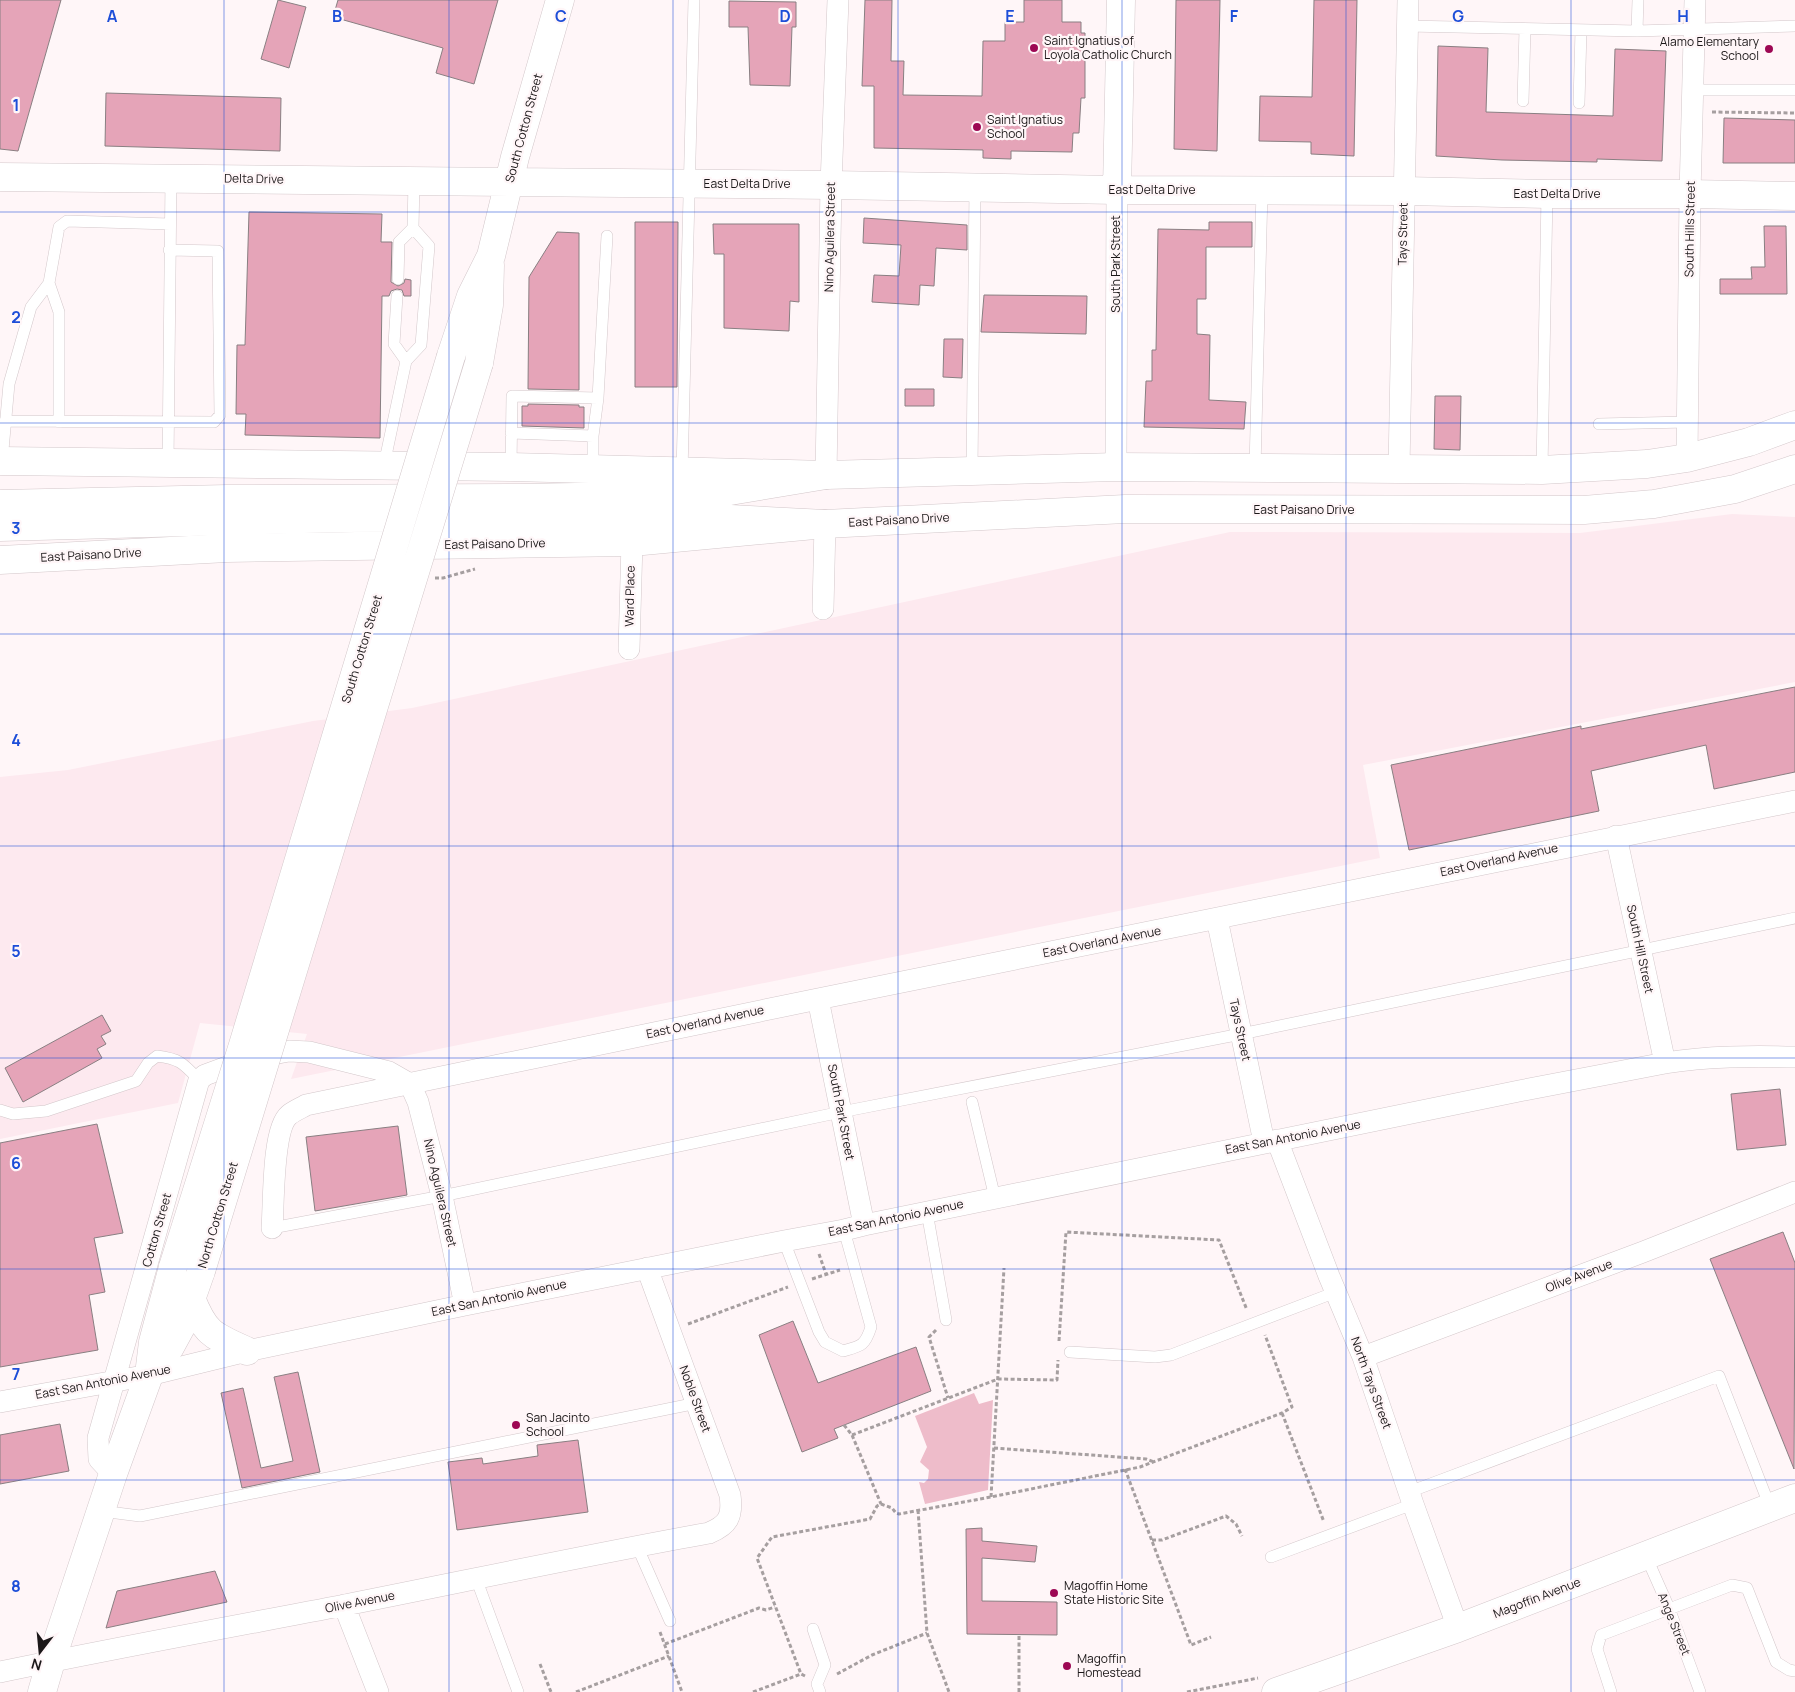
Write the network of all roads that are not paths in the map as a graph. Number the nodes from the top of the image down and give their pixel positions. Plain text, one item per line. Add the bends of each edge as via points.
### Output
1 (560, 0) edge
2 (694, 0) edge
3 (838, 0) edge
4 (1120, 0) edge
5 (1408, 0) edge
6 (1638, 0) edge
7 (1695, 0) edge
8 (1407, 26) junction
9 (1795, 26) edge
10 (1694, 28) junction
11 (1525, 29) junction
12 (1581, 30) junction
13 (1637, 32) junction
14 (1693, 90) junction
15 (1795, 90) edge
16 (1524, 101) dead end
17 (1579, 103) dead end
18 (0, 177) edge
19 (171, 177) junction
20 (414, 181) junction
21 (509, 183) junction
22 (690, 184) junction
23 (831, 185) junction
24 (975, 188) junction
25 (1117, 190) junction
26 (1262, 190) junction
27 (1404, 191) junction
28 (1547, 194) junction
29 (1690, 194) junction
30 (1795, 196) edge
31 (170, 224) junction
32 (413, 228) junction
33 (607, 236) dead end
34 (170, 250) junction
35 (491, 256) junction
36 (398, 279) dead end
37 (49, 283) junction
38 (397, 296) dead end
39 (406, 361) junction
40 (598, 398) junction
41 (5, 421) junction
42 (59, 422) junction
43 (169, 422) junction
44 (1687, 422) junction
45 (1599, 424) dead end
46 (1795, 425) edge
47 (512, 433) junction
48 (593, 436) junction
49 (1686, 458) junction
50 (1, 461) edge
51 (168, 464) junction
52 (383, 466) junction
53 (511, 467) junction
54 (1116, 467) junction
55 (593, 468) junction
56 (1256, 468) junction
57 (1399, 468) junction
58 (1795, 469) edge
59 (1542, 470) junction
60 (972, 471) junction
61 (682, 472) junction
62 (826, 474) junction
63 (0, 504) edge
64 (825, 524) junction
65 (0, 527) edge
66 (632, 542) junction
67 (0, 560) edge
68 (823, 609) dead end
69 (629, 649) dead end
70 (1795, 801) edge
71 (1616, 836) junction
72 (1795, 918) edge
73 (1217, 919) junction
74 (1640, 951) junction
75 (818, 999) junction
76 (1241, 1034) junction
77 (256, 1046) junction
78 (1795, 1057) edge
79 (1665, 1062) junction
80 (200, 1080) junction
81 (410, 1084) junction
82 (972, 1102) dead end
83 (0, 1110) edge
84 (841, 1112) junction
85 (1271, 1141) junction
86 (1795, 1192) edge
87 (442, 1196) junction
88 (994, 1198) junction
89 (927, 1212) junction
90 (854, 1227) junction
91 (272, 1228) joint
92 (784, 1241) junction
93 (648, 1268) junction
94 (1336, 1292) junction
95 (191, 1298) junction
96 (465, 1305) junction
97 (946, 1320) road end
98 (247, 1351) junction
99 (1070, 1352) dead end
100 (1363, 1357) junction
101 (149, 1375) junction
102 (115, 1380) junction
103 (0, 1402) edge
104 (697, 1403) junction
105 (113, 1474) junction
106 (1411, 1498) junction
107 (1795, 1498) edge
108 (1770, 1507) junction
109 (100, 1511) junction
110 (719, 1529) joint
111 (637, 1546) junction
112 (1646, 1556) junction
113 (1271, 1557) dead end
114 (476, 1578) junction
115 (344, 1605) junction
116 (1669, 1608) junction
117 (670, 1621) dead end
118 (1458, 1628) junction
119 (813, 1629) dead end
120 (51, 1661) junction
121 (1795, 1671) edge
122 (0, 1672) edge
123 (819, 1689) edge
124 (42, 1692) edge
125 (378, 1692) edge
126 (518, 1692) edge
127 (1276, 1692) edge
128 (1611, 1692) edge
129 (1700, 1692) edge

1 - 21 main road, South Cotton Street
2 - 22 lane
3 - 23 street, Nino Aguilera Street
4 - 25 main road, South Park Street
5 - 8 street, Tays Street
6 - 13 lane
7 - 10 street, South Hills Street
8 - 11 lane
8 - 27 street, Tays Street
9 - 10 lane
10 - 13 lane
10 - 14 street, South Hills Street
11 - 12 lane
11 - 16 lane
12 - 13 lane
12 - 17 lane
14 - 15 lane
14 - 29 street, South Hills Street
18 - 19 main road, Delta Drive
19 - 20 main road, Delta Drive
19 - 31 lane
20 - 21 main road, Delta Drive
20 - 32 lane
21 - 22 main road, East Delta Drive
21 - 35 main road, South Cotton Street
22 - 23 main road, East Delta Drive
22 - 61 lane
23 - 24 main road, East Delta Drive
23 - 62 street, Nino Aguilera Street
24 - 25 main road, East Delta Drive
24 - 60 lane
25 - 26 main road, East Delta Drive
25 - 54 street, South Park Street
26 - 27 main road, East Delta Drive
26 - 56 lane
27 - 28 main road, East Delta Drive
27 - 57 street, Tays Street
28 - 29 main road, East Delta Drive
28 - 59 lane
29 - 30 main road, East Delta Drive
29 - 44 street, South Hills Street
31 - 34 lane
31 - 37 lane via 67,221 60,227
32 - 36 lane via 399,242
32 - 39 lane via 429,246 421,345
33 - 40 lane
34 - 43 lane
34 - 43 lane via 218,251 220,416 214,422
35 - 77 main road, South Cotton Street, bridge via 471,296 451,356
35 - 77 main road, South Cotton Street, bridge via 489,305 479,363
37 - 41 lane via 31,307 9,384
37 - 42 lane via 59,312
38 - 39 lane via 394,344
39 - 52 lane
40 - 47 lane via 564,402 531,401 512,396
40 - 48 lane
41 - 42 lane
41 - 50 lane
42 - 43 lane
43 - 51 lane
44 - 45 lane
44 - 49 street, South Hills Street
46 - 49 main road via 1750,442
47 - 48 lane via 563,432
47 - 53 lane
48 - 55 lane
49 - 59 main road via 1647,464
50 - 51 main road
51 - 52 main road
52 - 53 main road
53 - 55 main road
54 - 56 main road
54 - 60 main road
55 - 61 main road
56 - 57 main road
57 - 59 main road
58 - 64 main road, East Paisano Drive via 1735,489 1654,504 1584,510 1126,509
60 - 62 main road
61 - 62 main road
62 - 63 main road via 687,495
64 - 65 main road via 712,518 571,517 344,518
64 - 66 main road, East Paisano Drive
64 - 68 street
66 - 67 main road, East Paisano Drive via 227,548
66 - 69 street, Ward Place
70 - 71 street, East Overland Avenue
71 - 73 street, East Overland Avenue
71 - 74 street, South Hill Street
72 - 74 lane
73 - 75 street, East Overland Avenue
73 - 76 street, Tays Street
74 - 76 lane
74 - 79 street, South Hill Street
75 - 81 street, East Overland Avenue
75 - 84 street, South Park Street
76 - 84 lane
76 - 85 street, Tays Street
77 - 95 main road, North Cotton Street, bridge via 201,1272
77 - 101 main road, North Cotton Street, bridge via 173,1267 152,1342
78 - 79 street, East San Antonio Avenue via 1733,1056
79 - 85 street, East San Antonio Avenue
80 - 81 street via 205,1075 251,1058 289,1051 308,1052 389,1072
80 - 83 lane via 174,1058 157,1056 136,1081 46,1111 13,1114
80 - 102 street, Cotton Street
81 - 87 street, Nino Aguilera Street via 418,1102
81 - 91 street, East Overland Avenue via 306,1105 288,1115 280,1129 277,1144
82 - 88 lane
84 - 87 lane
84 - 90 street, South Park Street
85 - 88 street, East San Antonio Avenue
85 - 94 street, North Tays Street
86 - 100 street, Olive Avenue
87 - 91 lane
87 - 96 street, Nino Aguilera Street
88 - 89 street, East San Antonio Avenue
89 - 90 street, East San Antonio Avenue
89 - 97 lane
90 - 92 street, East San Antonio Avenue
90 - 92 lane via 854,1265 871,1327 867,1340 843,1351 825,1342 818,1332
92 - 93 street, East San Antonio Avenue
93 - 96 street, East San Antonio Avenue
93 - 104 street, Noble Street
94 - 99 lane via 1171,1355
94 - 100 street, North Tays Street
95 - 98 main road via 206,1328 218,1338
95 - 101 main road, North Cotton Street via 170,1347
96 - 98 street, East San Antonio Avenue
98 - 101 street, East San Antonio Avenue
100 - 106 street, North Tays Street
101 - 102 street, East San Antonio Avenue
101 - 105 main road, North Cotton Street
102 - 103 street, East San Antonio Avenue
102 - 105 street via 98,1438 99,1459
104 - 109 lane via 140,1516
104 - 110 street, Noble Street via 732,1506 730,1517
105 - 109 main road, North Cotton Street
106 - 108 lane via 1719,1376
106 - 113 lane
106 - 118 street, North Tays Street
107 - 108 main road, Magoffin Avenue
108 - 112 main road, Magoffin Avenue
109 - 120 main road, North Cotton Street
110 - 111 street, Olive Avenue
111 - 114 street, Olive Avenue
111 - 117 lane
112 - 116 lane, Ange Street
112 - 118 main road, Magoffin Avenue
114 - 115 street, Olive Avenue
114 - 126 lane
115 - 120 street, Olive Avenue
115 - 125 street
116 - 121 lane via 1732,1585 1747,1588 1776,1662
116 - 128 lane via 1601,1635 1597,1649
116 - 129 lane, Ange Street
118 - 127 main road, Magoffin Avenue
119 - 123 lane via 825,1665
120 - 122 street, Olive Avenue
120 - 124 main road, North Cotton Street

